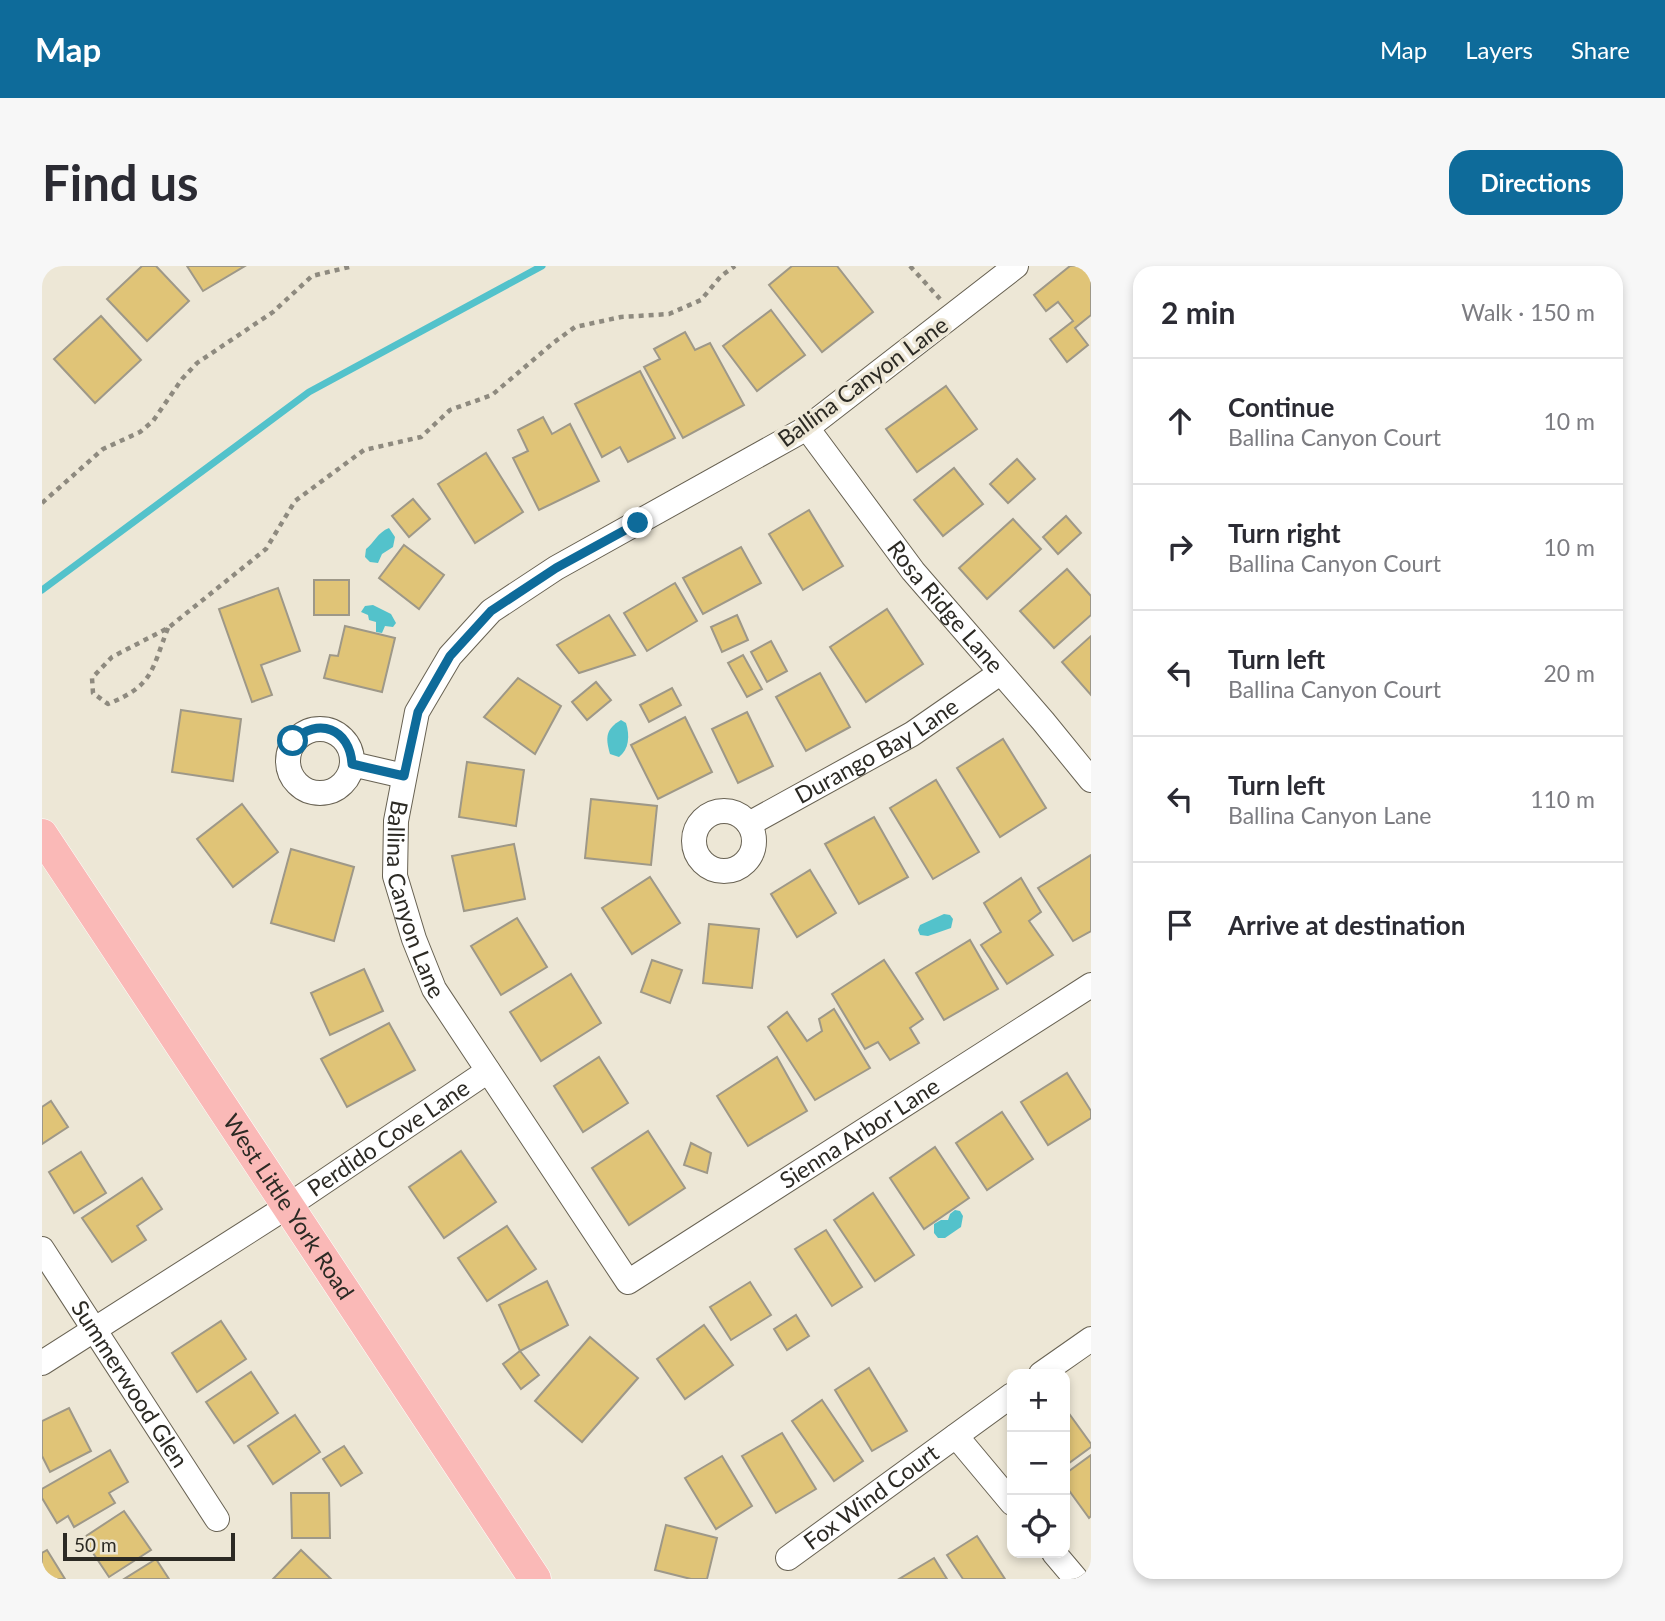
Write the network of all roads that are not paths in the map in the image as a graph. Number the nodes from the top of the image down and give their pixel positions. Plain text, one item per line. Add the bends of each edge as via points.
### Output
1 (1016, 266) edge
2 (807, 429) junction
3 (1000, 673) junction
4 (352, 764) dead end
5 (404, 776) junction
6 (1091, 780) edge
7 (749, 824) dead end
8 (42, 835) edge
9 (1091, 985) edge
10 (488, 1071) junction
11 (288, 1206) junction
12 (42, 1249) edge
13 (628, 1282) joint
14 (95, 1331) junction
15 (1091, 1339) edge
16 (42, 1363) edge
17 (1048, 1369) edge
18 (1007, 1399) edge
19 (956, 1436) junction
20 (1007, 1497) edge
21 (217, 1519) dead end
22 (788, 1558) dead end
23 (1058, 1558) edge
24 (535, 1579) edge
25 (1076, 1579) edge

1 - 2 street, Ballina Canyon Lane
2 - 3 street, Rosa Ridge Lane via 913,571
2 - 5 street, Ballina Canyon Lane via 556,568 491,611 450,656 418,712
3 - 6 street, Rosa Ridge Lane
3 - 7 street, Durango Bay Lane via 912,734
4 - 5 street
5 - 10 street, Ballina Canyon Lane via 396,821 395,876 434,989
8 - 11 main road, West Little York Road
9 - 13 street, Sienna Arbor Lane
10 - 11 street, Perdido Cove Lane
10 - 13 street, Ballina Canyon Lane
11 - 14 street, Perdido Cove Lane
11 - 24 main road, West Little York Road
12 - 14 street, Summerwood Glen
14 - 16 street, Perdido Cove Lane
14 - 21 street, Summerwood Glen
15 - 17 street
18 - 19 street, Fox Wind Court
19 - 20 street
19 - 22 street, Fox Wind Court
23 - 25 street

